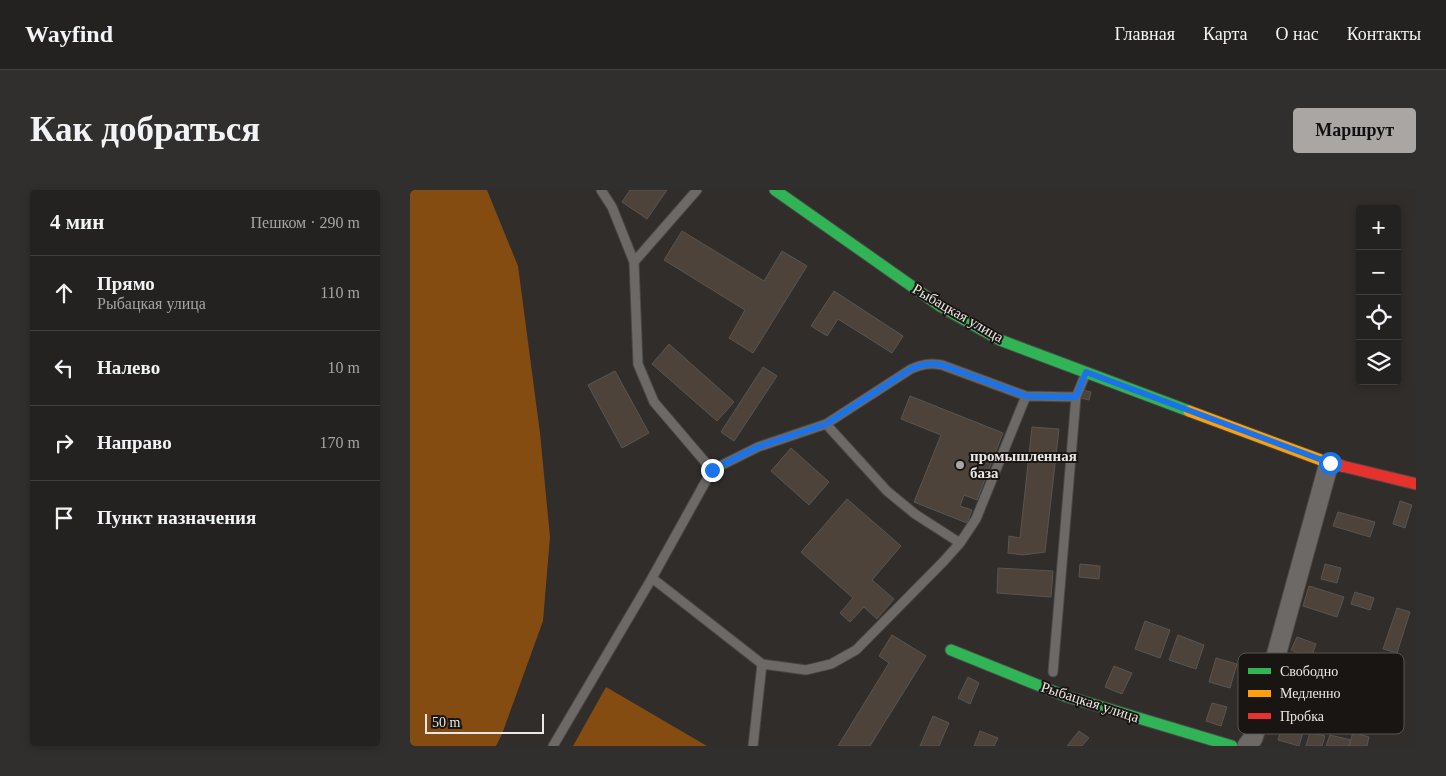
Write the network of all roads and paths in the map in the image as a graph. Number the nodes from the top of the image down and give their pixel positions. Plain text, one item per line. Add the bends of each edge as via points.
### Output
1 (602, 190) edge
2 (697, 190) edge
3 (775, 190) edge
4 (634, 262) junction
5 (1086, 372) junction
6 (1026, 396) junction
7 (1076, 397) junction
8 (826, 424) junction
9 (1330, 463) junction
10 (712, 470) junction
11 (1416, 484) edge
12 (960, 543) junction
13 (652, 578) junction
14 (951, 650) dead end
15 (1277, 653) edge
16 (762, 664) junction
17 (1053, 672) dead end
18 (1253, 734) edge
19 (553, 746) edge
20 (753, 746) edge
21 (1232, 746) edge
22 (1247, 746) edge

1 - 4 lane
2 - 4 lane
3 - 5 street, Рыбацкая улица via 940,306 1000,340
4 - 10 lane via 638,364 654,402
5 - 7 lane
5 - 9 street, Рыбацкая улица
6 - 7 lane
6 - 8 lane via 942,365 921,364
6 - 12 lane via 976,519
7 - 17 lane
8 - 10 lane via 758,447
8 - 12 lane via 887,491
9 - 11 street, Рыбацкая улица
9 - 15 street
10 - 13 lane
12 - 16 lane via 856,650 831,664 806,670
13 - 16 lane
13 - 19 lane
14 - 21 street, Рыбацкая улица via 1065,696
16 - 20 lane
18 - 22 street

